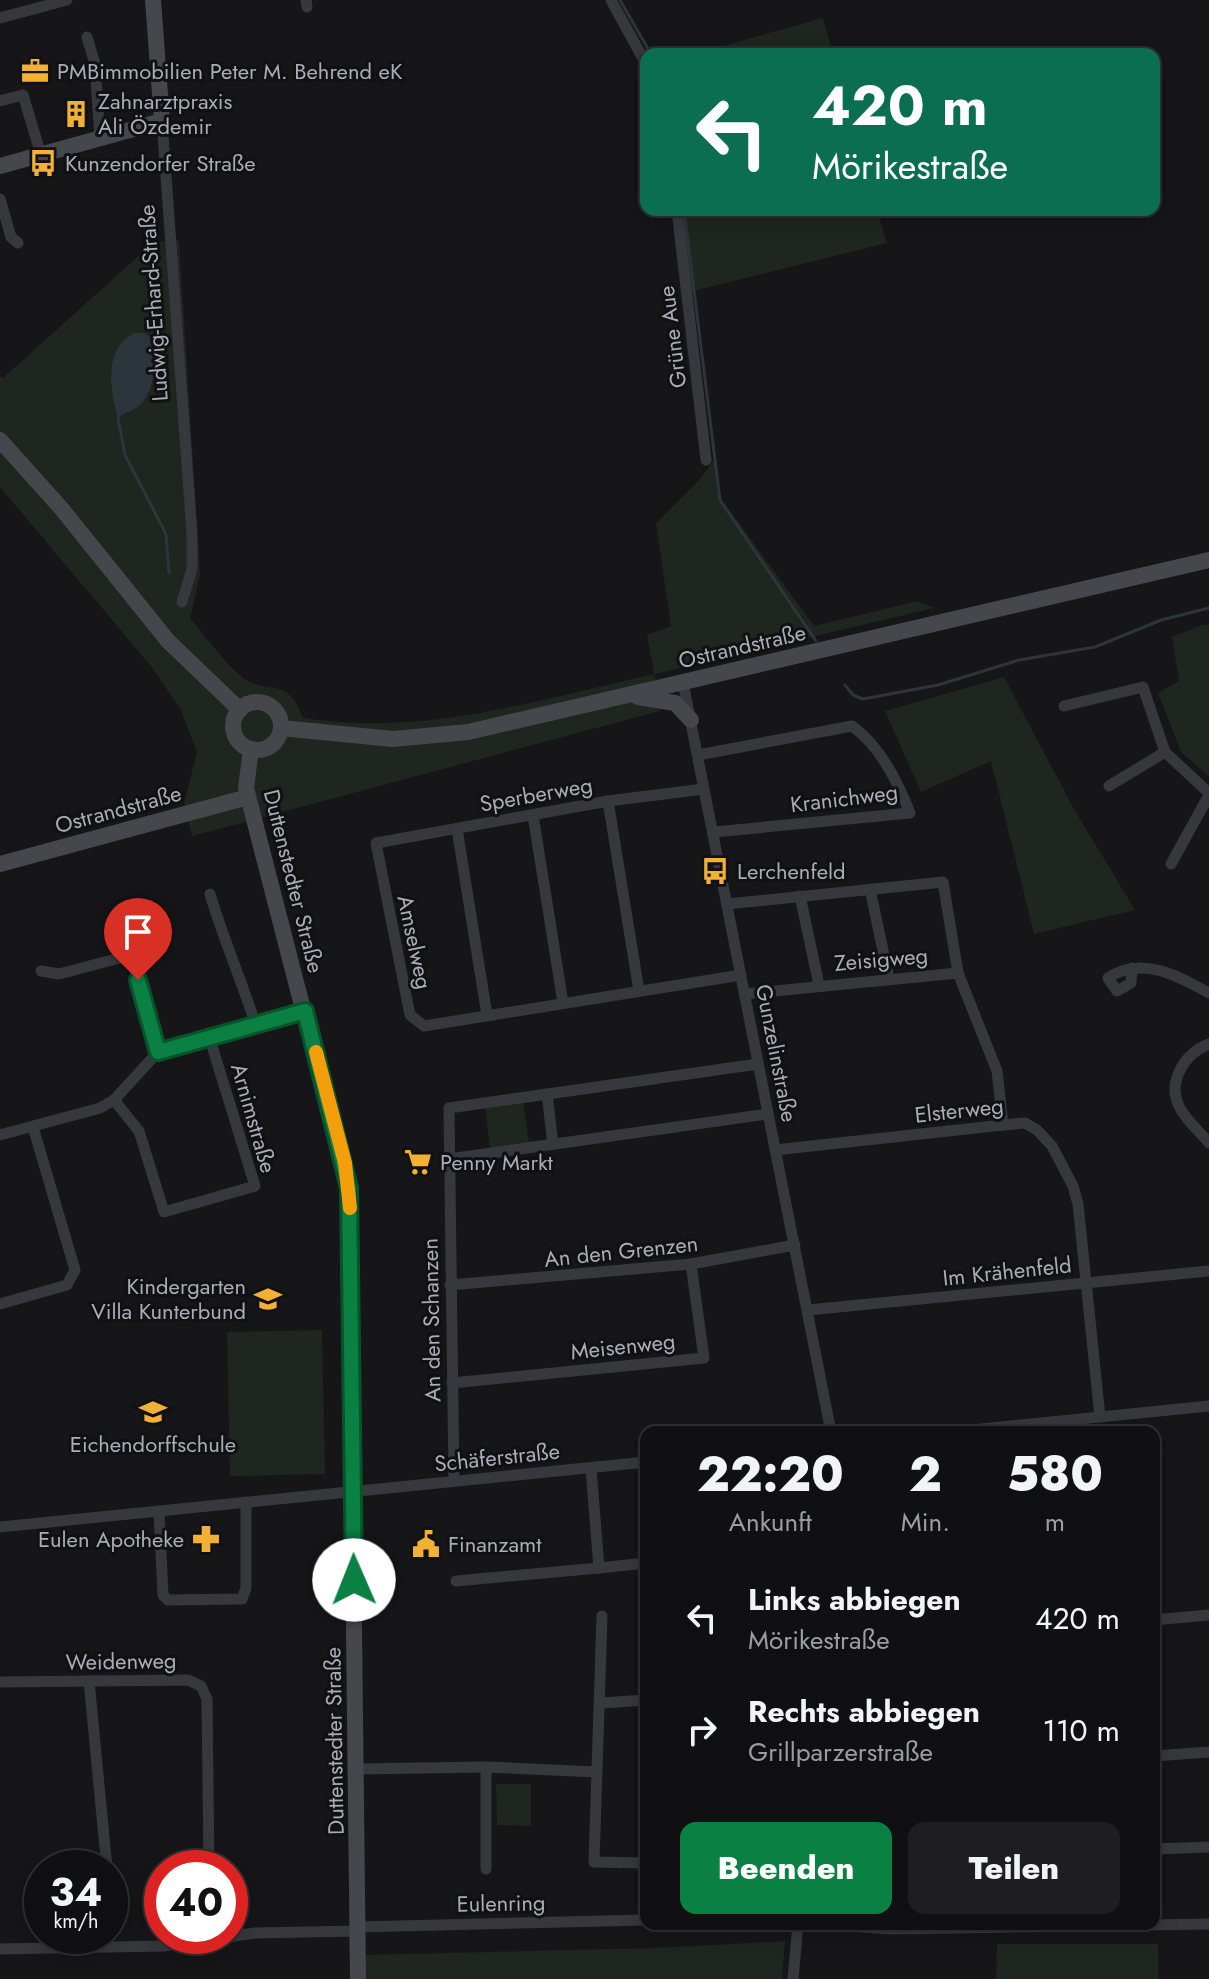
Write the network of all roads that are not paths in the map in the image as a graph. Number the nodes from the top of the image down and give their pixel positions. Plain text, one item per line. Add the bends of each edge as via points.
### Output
1 (67, 0) edge
2 (153, 0) edge
3 (611, 0) edge
4 (0, 18) edge
5 (87, 37) dead end
6 (640, 53) edge
7 (0, 101) edge
8 (162, 121) junction
9 (100, 139) junction
10 (41, 155) junction
11 (0, 166) edge
12 (0, 199) edge
13 (678, 216) edge
14 (18, 243) dead end
15 (0, 440) edge
16 (706, 460) dead end
17 (1209, 560) edge
18 (182, 602) dead end
19 (683, 683) junction
20 (629, 696) junction
21 (1064, 706) dead end
22 (240, 710) junction
23 (691, 720) junction
24 (281, 728) junction
25 (251, 749) junction
26 (1165, 752) junction
27 (698, 755) junction
28 (1109, 786) dead end
29 (704, 789) junction
30 (1209, 794) edge
31 (248, 797) junction
32 (608, 801) junction
33 (533, 815) junction
34 (457, 829) junction
35 (714, 832) junction
36 (376, 843) joint
37 (0, 864) edge
38 (1171, 864) dead end
39 (870, 889) junction
40 (210, 894) dead end
41 (800, 896) junction
42 (727, 904) junction
43 (1132, 968) dead end
44 (41, 971) dead end
45 (958, 973) junction
46 (741, 975) junction
47 (889, 979) junction
48 (819, 985) junction
49 (639, 991) junction
50 (1209, 993) edge
51 (745, 994) junction
52 (563, 1003) junction
53 (305, 1011) junction
54 (487, 1015) junction
55 (255, 1023) junction
56 (209, 1036) junction
57 (1209, 1044) edge
58 (158, 1052) junction
59 (758, 1064) junction
60 (547, 1094) junction
61 (114, 1100) junction
62 (768, 1114) junction
63 (1003, 1125) junction
64 (33, 1127) junction
65 (0, 1135) edge
66 (1207, 1140) edge
67 (553, 1144) junction
68 (775, 1150) junction
69 (449, 1159) junction
70 (795, 1245) junction
71 (691, 1264) junction
72 (1209, 1271) edge
73 (1086, 1283) junction
74 (450, 1285) junction
75 (0, 1304) edge
76 (808, 1310) junction
77 (452, 1383) junction
78 (1209, 1406) edge
79 (1100, 1417) junction
80 (830, 1426) edge
81 (1011, 1426) edge
82 (640, 1463) edge
83 (591, 1468) junction
84 (454, 1481) junction
85 (353, 1491) junction
86 (246, 1502) junction
87 (159, 1511) junction
88 (0, 1527) edge
89 (640, 1564) edge
90 (599, 1568) junction
91 (456, 1581) dead end
92 (1209, 1615) edge
93 (602, 1616) dead end
94 (1160, 1619) edge
95 (89, 1681) junction
96 (0, 1682) edge
97 (640, 1700) edge
98 (601, 1703) junction
99 (1209, 1752) edge
100 (1160, 1756) edge
101 (486, 1767) junction
102 (355, 1769) junction
103 (597, 1772) junction
104 (1209, 1847) edge
105 (1160, 1849) edge
106 (105, 1850) edge
107 (209, 1850) edge
108 (640, 1863) edge
109 (486, 1869) dead end
110 (640, 1920) edge
111 (1160, 1924) edge
112 (1209, 1924) edge
113 (358, 1929) junction
114 (797, 1930) edge
115 (248, 1934) edge
116 (24, 1947) edge
117 (0, 1949) edge
118 (358, 1979) edge
119 (793, 1979) edge

1 - 4 street
2 - 8 street, Ludwig-Erhard-Straße
3 - 6 street
5 - 9 street via 95,64
7 - 10 street via 23,95
8 - 9 street
8 - 18 street, Ludwig-Erhard-Straße via 192,534 192,569
9 - 10 street
10 - 11 street
12 - 14 street via 11,237
13 - 16 street, Grüne Aue
15 - 22 street via 168,641
17 - 19 street, Ostrandstraße
19 - 20 street, Ostrandstraße
19 - 23 street, Gunzelinstraße
20 - 23 street via 675,703
20 - 24 street, Ostrandstraße via 427,738
21 - 26 street via 1143,687
22 - 24 street via 252,703 267,704 278,714
22 - 25 street via 235,735
23 - 27 street, Gunzelinstraße
24 - 25 street via 271,746
25 - 31 street, Duttenstedter Straße via 245,772
26 - 28 street
26 - 30 street
27 - 29 street, Gunzelinstraße
27 - 35 street, Kranichweg via 852,726 885,764 910,813
29 - 32 street, Sperberweg
29 - 35 street, Gunzelinstraße
30 - 38 street
31 - 37 street, Ostrandstraße
31 - 53 street, Duttenstedter Straße
32 - 33 street, Sperberweg
32 - 49 street
33 - 34 street, Sperberweg
33 - 52 street
34 - 36 street, Sperberweg
34 - 54 street
35 - 42 street, Gunzelinstraße
36 - 54 street, Amselweg via 410,1015 424,1026
39 - 41 street
39 - 45 street via 943,882
39 - 47 street
40 - 55 street
41 - 42 street
41 - 48 street
42 - 46 street, Gunzelinstraße
43 - 50 street via 1159,970
44 - 58 street via 59,974 131,955
45 - 47 street, Zeisigweg
45 - 63 street, Zeisigweg via 997,1071
46 - 49 street, Amselweg
46 - 51 street, Gunzelinstraße
47 - 48 street, Zeisigweg
48 - 51 street, Zeisigweg
49 - 52 street, Amselweg
51 - 59 street, Gunzelinstraße
52 - 54 street, Amselweg
53 - 55 street
53 - 85 street, Duttenstedter Straße via 349,1188
55 - 56 street
56 - 58 street
56 - 61 street, Arnimstraße via 255,1186 164,1212 139,1131
57 - 66 street via 1184,1061 1176,1080 1180,1108
58 - 61 street
59 - 60 street, An den Schanzen
59 - 62 street, Gunzelinstraße
60 - 67 street
60 - 69 street, An den Schanzen via 449,1108
61 - 64 street
62 - 67 street
62 - 68 street, Gunzelinstraße
63 - 68 street, Elsterweg
63 - 73 street, Elsterweg via 1025,1123 1037,1130 1065,1169 1078,1204
64 - 65 street
64 - 75 street via 75,1270 67,1285
67 - 69 street
68 - 70 street, Gunzelinstraße
69 - 74 street, An den Schanzen
70 - 71 street, An den Grenzen
70 - 76 street, Gunzelinstraße
71 - 74 street, An den Grenzen
71 - 77 street, Meisenweg via 704,1358
72 - 73 street, Im Krähenfeld
73 - 76 street, Im Krähenfeld
73 - 79 street, Elsterweg
74 - 77 street, An den Schanzen
76 - 80 street, Gunzelinstraße
77 - 84 street, An den Schanzen
78 - 79 street
79 - 81 street
82 - 83 street, Schäferstraße
83 - 84 street, Schäferstraße
83 - 90 street
84 - 85 street, Schäferstraße
85 - 86 street, Schäferstraße
85 - 102 street, Duttenstedter Straße
86 - 87 street, Schäferstraße
86 - 87 street via 242,1599 168,1600 163,1595
87 - 88 street, Schäferstraße
89 - 90 street
90 - 91 street
92 - 94 street
93 - 98 street
95 - 96 street, Weidenweg
95 - 106 street
95 - 107 street, Weidenweg via 188,1680 201,1686 207,1699
97 - 98 street
98 - 103 street
99 - 100 street
101 - 102 street
101 - 103 street
101 - 109 street
102 - 113 street, Duttenstedter Straße
103 - 108 street via 594,1862
104 - 105 street
110 - 113 street, Eulenring
111 - 112 street
113 - 115 street, Eulenring
113 - 118 street, Duttenstedter Straße
114 - 119 street
116 - 117 street, Eulenring

